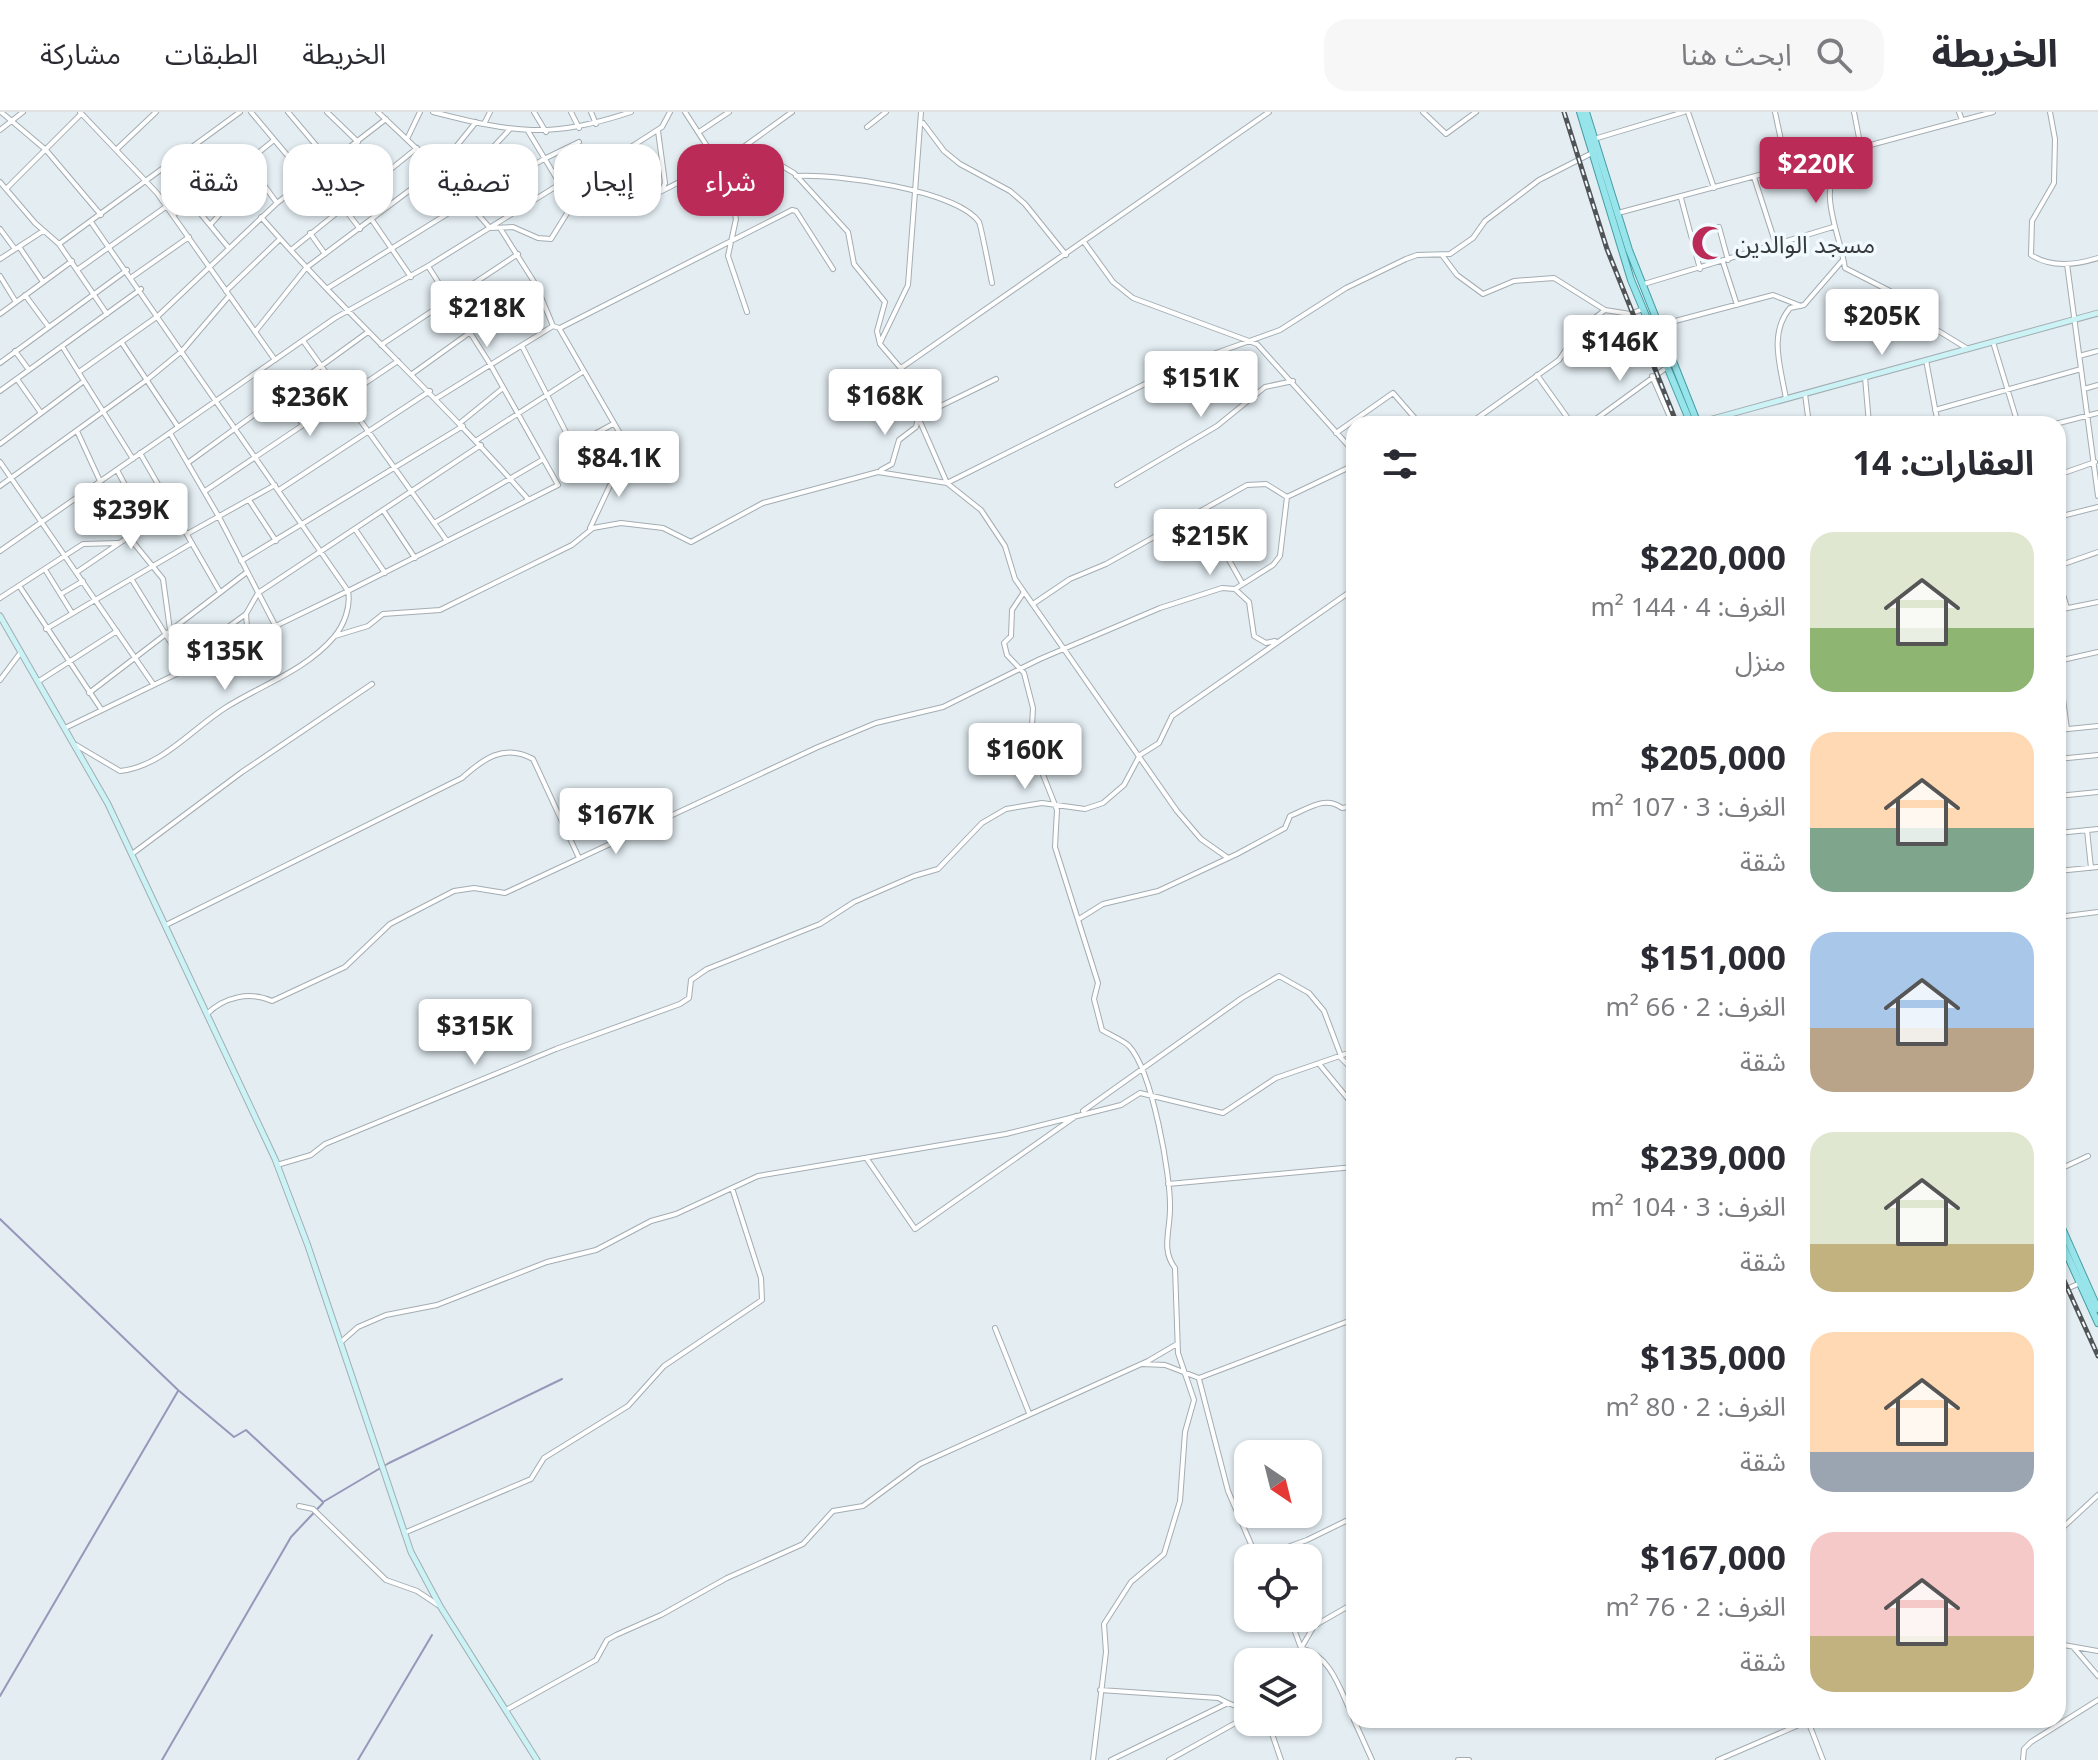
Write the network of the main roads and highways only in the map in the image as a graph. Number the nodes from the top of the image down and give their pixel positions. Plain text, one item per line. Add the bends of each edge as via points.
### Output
1 (1580, 112) edge
2 (1586, 112) edge
3 (1687, 416) edge
4 (1695, 416) edge
5 (2066, 1235) edge
6 (2066, 1252) edge
7 (2094, 1291) edge
8 (2098, 1309) edge
9 (2098, 1323) edge

1 - 3 main road via 1643,309
2 - 4 main road via 1616,214
5 - 7 main road
6 - 9 main road
7 - 8 main road

